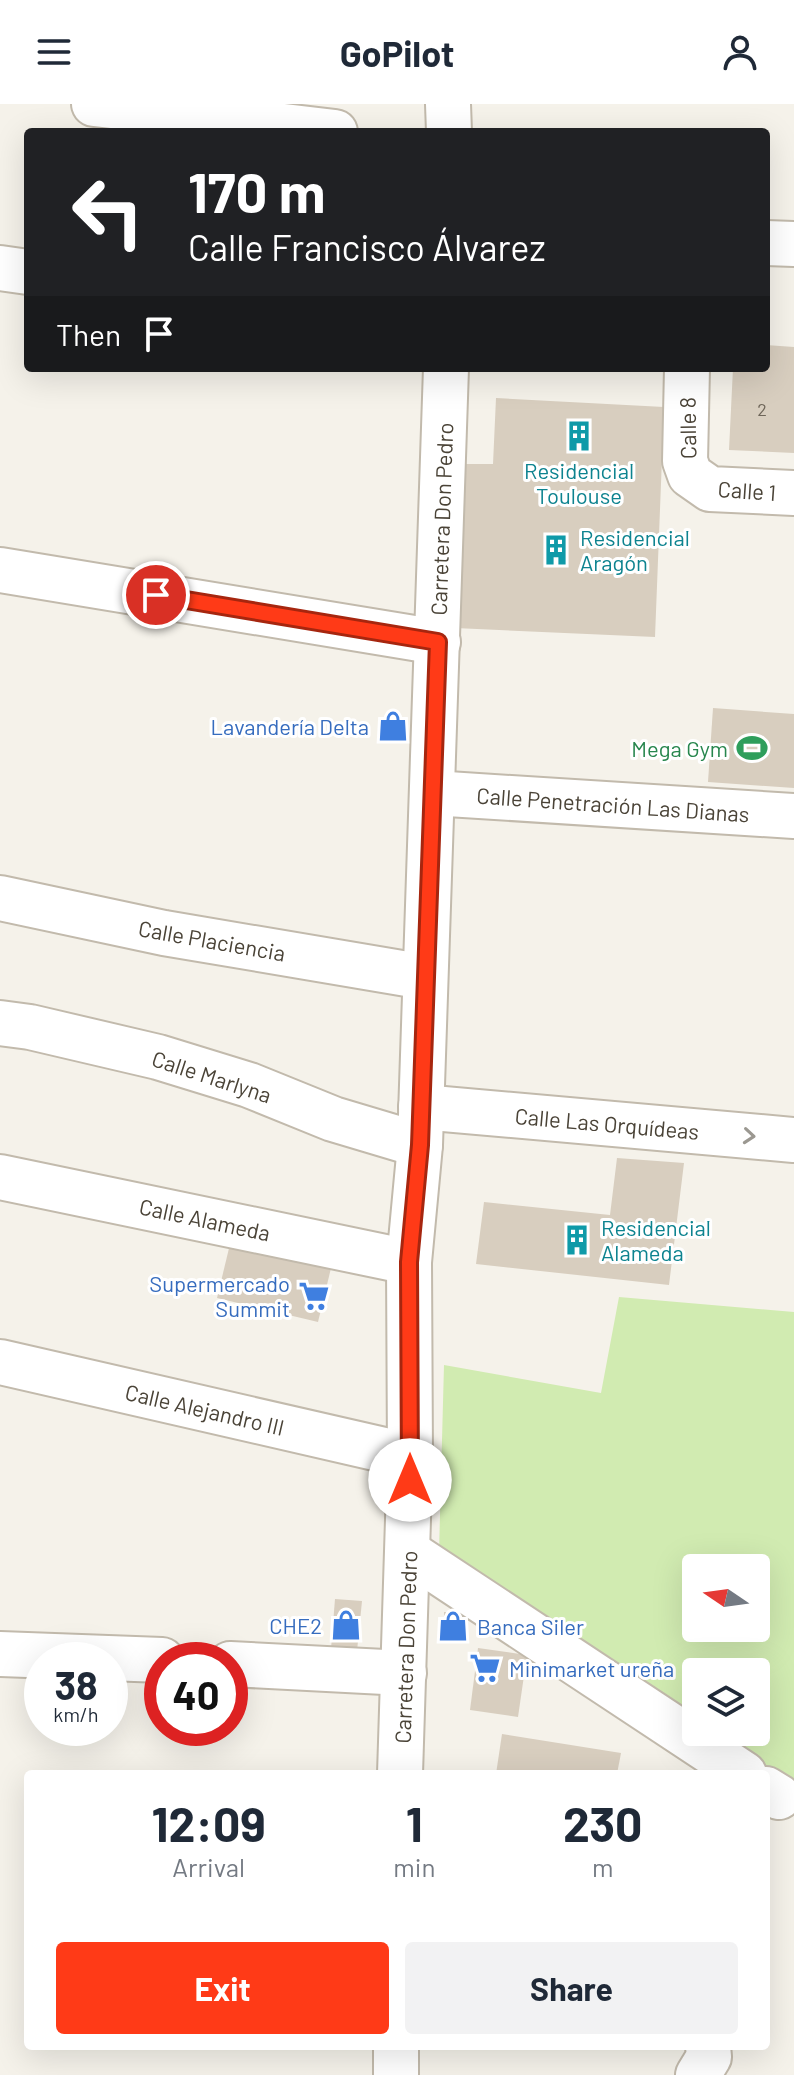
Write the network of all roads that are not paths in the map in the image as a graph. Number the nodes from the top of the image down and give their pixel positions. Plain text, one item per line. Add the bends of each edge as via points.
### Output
1 (94, 104) edge
2 (448, 104) edge
3 (301, 128) edge
4 (449, 128) edge
5 (770, 243) edge
6 (794, 244) edge
7 (0, 268) edge
8 (24, 271) edge
9 (446, 372) edge
10 (687, 372) edge
11 (700, 484) joint
12 (794, 493) edge
13 (0, 570) edge
14 (438, 642) junction
15 (432, 793) junction
16 (794, 816) edge
17 (0, 898) edge
18 (425, 977) junction
19 (0, 1023) edge
20 (420, 1126) junction
21 (794, 1140) edge
22 (0, 1177) edge
23 (409, 1262) junction
24 (0, 1362) edge
25 (410, 1456) junction
26 (408, 1552) junction
27 (0, 1654) edge
28 (144, 1659) edge
29 (248, 1665) edge
30 (404, 1673) junction
31 (400, 1770) edge
32 (737, 1770) edge
33 (396, 2050) edge
34 (708, 2050) edge
35 (396, 2075) edge
36 (698, 2075) edge

1 - 3 street
2 - 4 street
5 - 6 street
7 - 8 street
9 - 14 street, Carretera Don Pedro
10 - 11 street, Calle 8 via 685,461
11 - 12 street, Calle 1 via 710,489
13 - 14 street
14 - 15 street, Carretera Don Pedro
15 - 16 street, Calle Penetración Las Dianas
15 - 18 street, Carretera Don Pedro
17 - 18 street, Calle Placiencia via 164,933
18 - 20 street, Carretera Don Pedro
19 - 20 street, Calle Marlyna via 158,1057 333,1119
20 -> 21 street, Calle Las Orquídeas
20 - 23 street, Carretera Don Pedro
22 - 23 street, Calle Alameda
23 - 25 street, Carretera Don Pedro
24 - 25 street, Calle Alejandro III
25 - 26 street, Carretera Don Pedro
26 - 30 street, Carretera Don Pedro
26 - 32 street
27 - 28 street
29 - 30 street
30 - 31 street, Carretera Don Pedro
33 - 35 street
34 - 36 street

